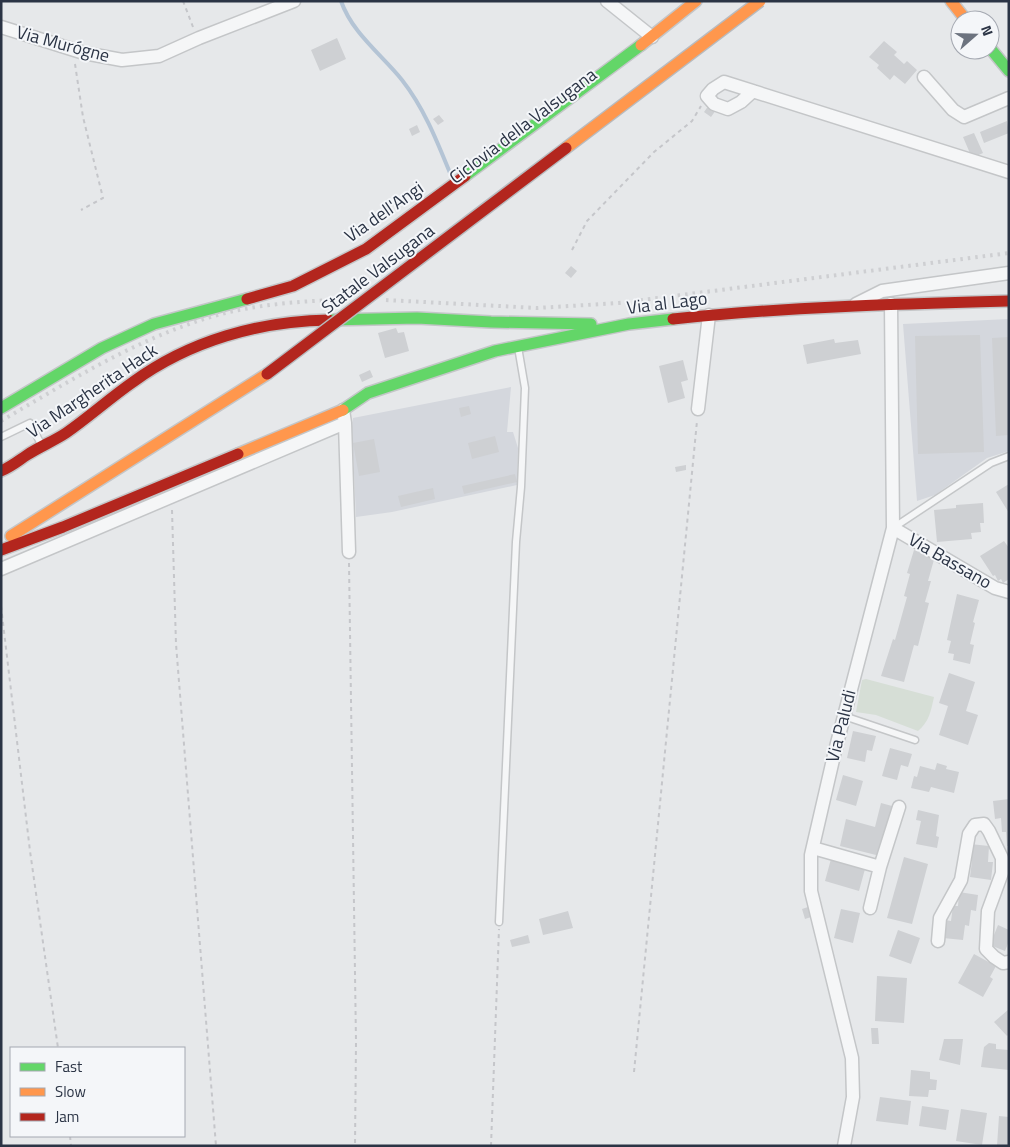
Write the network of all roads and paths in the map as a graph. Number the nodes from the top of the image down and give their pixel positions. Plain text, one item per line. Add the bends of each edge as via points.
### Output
1 (183, 1) edge
2 (294, 1) edge
3 (607, 1) edge
4 (696, 1) edge
5 (742, 1) edge
6 (760, 1) edge
7 (1, 27) edge
8 (652, 37) junction
9 (199, 38) junction
10 (73, 50) junction
11 (1000, 60) edge
12 (1009, 71) edge
13 (924, 76) dead end
14 (753, 92) junction
15 (707, 96) junction
16 (1009, 98) edge
17 (1009, 172) edge
18 (81, 210) dead end
19 (572, 250) dead end
20 (1009, 273) edge
21 (1009, 302) edge
22 (891, 304) junction
23 (855, 305) junction
24 (709, 315) junction
25 (472, 321) junction
26 (491, 322) junction
27 (629, 324) junction
28 (518, 345) junction
29 (495, 351) junction
30 (268, 359) dead end
31 (236, 380) dead end
32 (1, 408) edge
33 (698, 409) joint
34 (343, 410) junction
35 (345, 423) junction
36 (1, 437) edge
37 (43, 447) junction
38 (122, 452) dead end
39 (25, 456) junction
40 (1009, 456) edge
41 (1, 462) edge
42 (1, 471) edge
43 (156, 478) dead end
44 (152, 490) junction
45 (170, 498) junction
46 (893, 528) junction
47 (1, 542) edge
48 (1, 550) edge
49 (349, 552) joint
50 (1, 569) edge
51 (1009, 592) edge
52 (1, 606) edge
53 (844, 716) junction
54 (915, 740) dead end
55 (899, 807) dead end
56 (813, 848) junction
57 (880, 867) junction
58 (870, 908) dead end
59 (499, 922) joint
60 (938, 941) dead end
61 (1009, 962) edge
62 (58, 1047) edge
63 (634, 1072) dead end
64 (216, 1146) edge
65 (355, 1146) edge
66 (491, 1146) edge
67 (844, 1146) edge

1 - 9 path
2 - 9 street, Via Murógne
3 - 8 street
4 - 8 main road, Via dell'Angi
5 - 30 main road, Statale Valsugana via 388,272
6 - 47 main road, Statale Valsugana, bridge via 267,374
7 - 10 street, Via Murógne
8 - 32 main road, Via dell'Angi via 366,249 293,286 154,324 102,348
9 - 10 street, Via Murógne via 159,56 122,60
10 - 18 path via 83,117 103,198
11 - 12 main road
13 - 16 street via 953,110 964,117
14 - 15 street via 724,82
14 - 15 street via 728,109 714,104
14 - 17 street
15 - 19 path via 692,121 654,152 587,222
20 - 23 street via 882,291
21 - 22 main road, Via al Lago
22 - 23 main road, Via al Lago
22 - 46 street, Via Paludi
23 - 24 main road, Via al Lago
24 - 27 main road, Via al Lago
24 - 33 street
25 - 26 main road, Via Margherita Hack
25 - 29 main road via 489,336
25 - 37 main road, Via Margherita Hack via 417,318 307,320 230,334 191,348 159,365
26 - 27 main road, Via Margherita Hack
26 - 28 main road
27 - 28 main road, Via al Lago
28 - 29 main road, Via al Lago
28 - 59 lane via 525,388
29 - 34 main road, Via al Lago via 368,393
31 - 38 main road
33 - 63 path
34 - 35 street
34 - 44 main road, Via al Lago via 324,415
35 - 45 street
35 - 49 street
36 - 37 lane via 30,423
37 - 39 main road, Via Margherita Hack
39 - 41 main road, Via Margherita Hack
39 - 42 main road, Via Margherita Hack
40 - 46 lane via 991,463
43 - 44 lane
44 - 48 main road, Via al Lago
45 - 50 street
45 - 64 path via 176,644
46 - 51 street, Via Bassano via 995,588
46 - 53 street, Via Paludi
49 - 65 path
52 - 62 path
53 - 54 lane
53 - 56 street, Via Paludi
55 - 57 street
56 - 57 street
56 - 67 street, Via Paludi via 811,891 852,1058 853,1097
57 - 58 street
59 - 66 path
60 - 61 street via 940,918 961,880 969,834 975,825 984,824 1002,858 1002,873 988,911 986,949 994,958 1003,963

